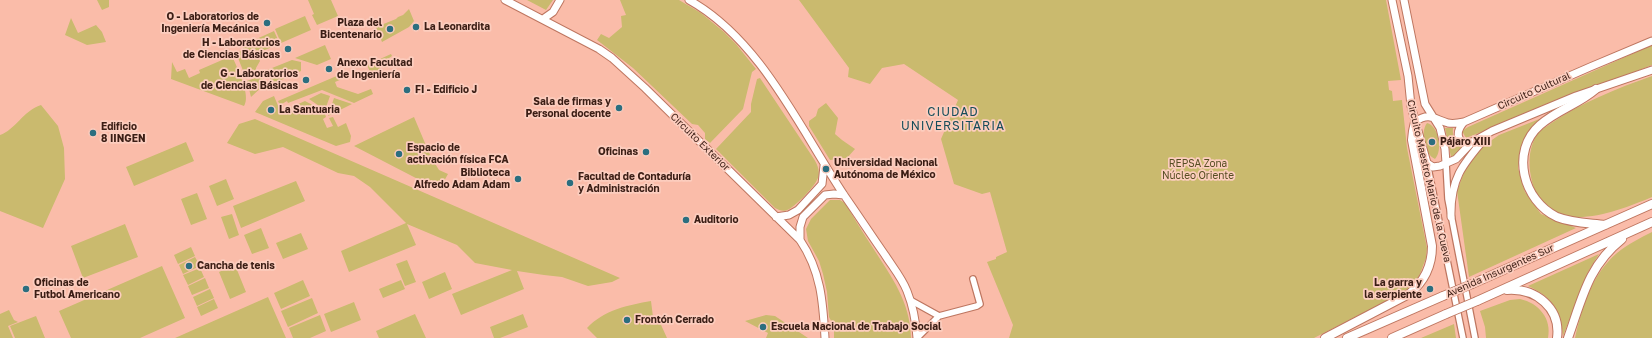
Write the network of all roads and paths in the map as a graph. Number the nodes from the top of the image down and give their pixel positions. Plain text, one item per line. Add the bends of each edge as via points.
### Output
1 (505, 0) edge
2 (560, 0) edge
3 (1392, 0) edge
4 (1404, 0) edge
5 (692, 1) edge
6 (543, 20) junction
7 (1652, 42) edge
8 (1652, 70) edge
9 (1596, 89) junction
10 (1433, 117) junction
11 (1415, 122) junction
12 (1464, 122) junction
13 (1492, 131) junction
14 (1472, 142) junction
15 (1427, 163) junction
16 (1446, 163) junction
17 (824, 165) junction
18 (844, 195) junction
19 (1652, 204) edge
20 (776, 217) junction
21 (1451, 217) junction
22 (1652, 222) edge
23 (1605, 225) junction
24 (1637, 229) junction
25 (800, 240) junction
26 (974, 280) dead end
27 (1502, 290) junction
28 (910, 300) junction
29 (939, 316) junction
30 (1414, 328) junction
31 (825, 338) edge
32 (917, 338) edge
33 (1325, 338) edge
34 (1347, 338) edge
35 (1392, 338) edge
36 (1400, 338) edge
37 (1463, 338) edge
38 (1475, 338) edge
39 (1557, 338) edge
40 (1568, 338) edge

1 - 6 street, Circuito Exterior
2 - 6 street via 553,12
3 - 11 street, Circuito Maestro Mario de la Cueva
4 - 10 street, Circuito Maestro Mario de la Cueva via 1426,104
5 - 17 street via 741,40 764,70
6 - 20 street, Circuito Exterior via 612,58
7 - 12 street, Circuito Cultural
8 - 9 street, Circuito Cultural
9 - 13 street, Circuito Cultural
9 - 23 main road via 1540,125 1527,145 1524,168 1531,193 1550,213 1570,221
10 - 11 street
10 - 12 street, Circuito Cultural via 1451,123
10 - 16 street, Circuito Maestro Mario de la Cueva via 1440,128
11 - 15 street, Circuito Maestro Mario de la Cueva
11 - 33 main road via 1412,140 1432,246 1427,270 1418,286 1409,294
12 - 14 street via 1458,130 1458,136 1461,141
13 - 14 street, Circuito Cultural
13 - 21 street via 1458,173 1450,201
14 - 16 street, Circuito Cultural via 1456,160
15 - 16 street, Circuito Cultural via 1432,167
15 - 37 street, Circuito Maestro Mario de la Cueva
16 - 21 street, Circuito Maestro Mario de la Cueva
17 - 18 street
17 - 20 street via 822,184 798,210 789,215
18 - 25 street via 825,196 803,217
18 - 28 street via 898,274
19 - 23 main road, Avenida Insurgentes Sur
20 - 25 street, Circuito Exterior
21 - 38 street, Circuito Maestro Mario de la Cueva
22 - 24 main road, Avenida Insurgentes Sur
23 - 34 main road, Avenida Insurgentes Sur, bridge
24 - 27 main road, Avenida Insurgentes Sur
24 - 40 main road via 1611,248 1593,271
25 - 31 street, Circuito Exterior via 815,268 819,283
26 - 29 street via 980,304
27 - 30 main road, Avenida Insurgentes Sur, bridge
27 - 39 main road via 1526,291 1544,301 1554,317
28 - 29 street
28 - 32 street
29 - 32 street
30 - 35 main road, Avenida Insurgentes Sur
30 - 36 main road

